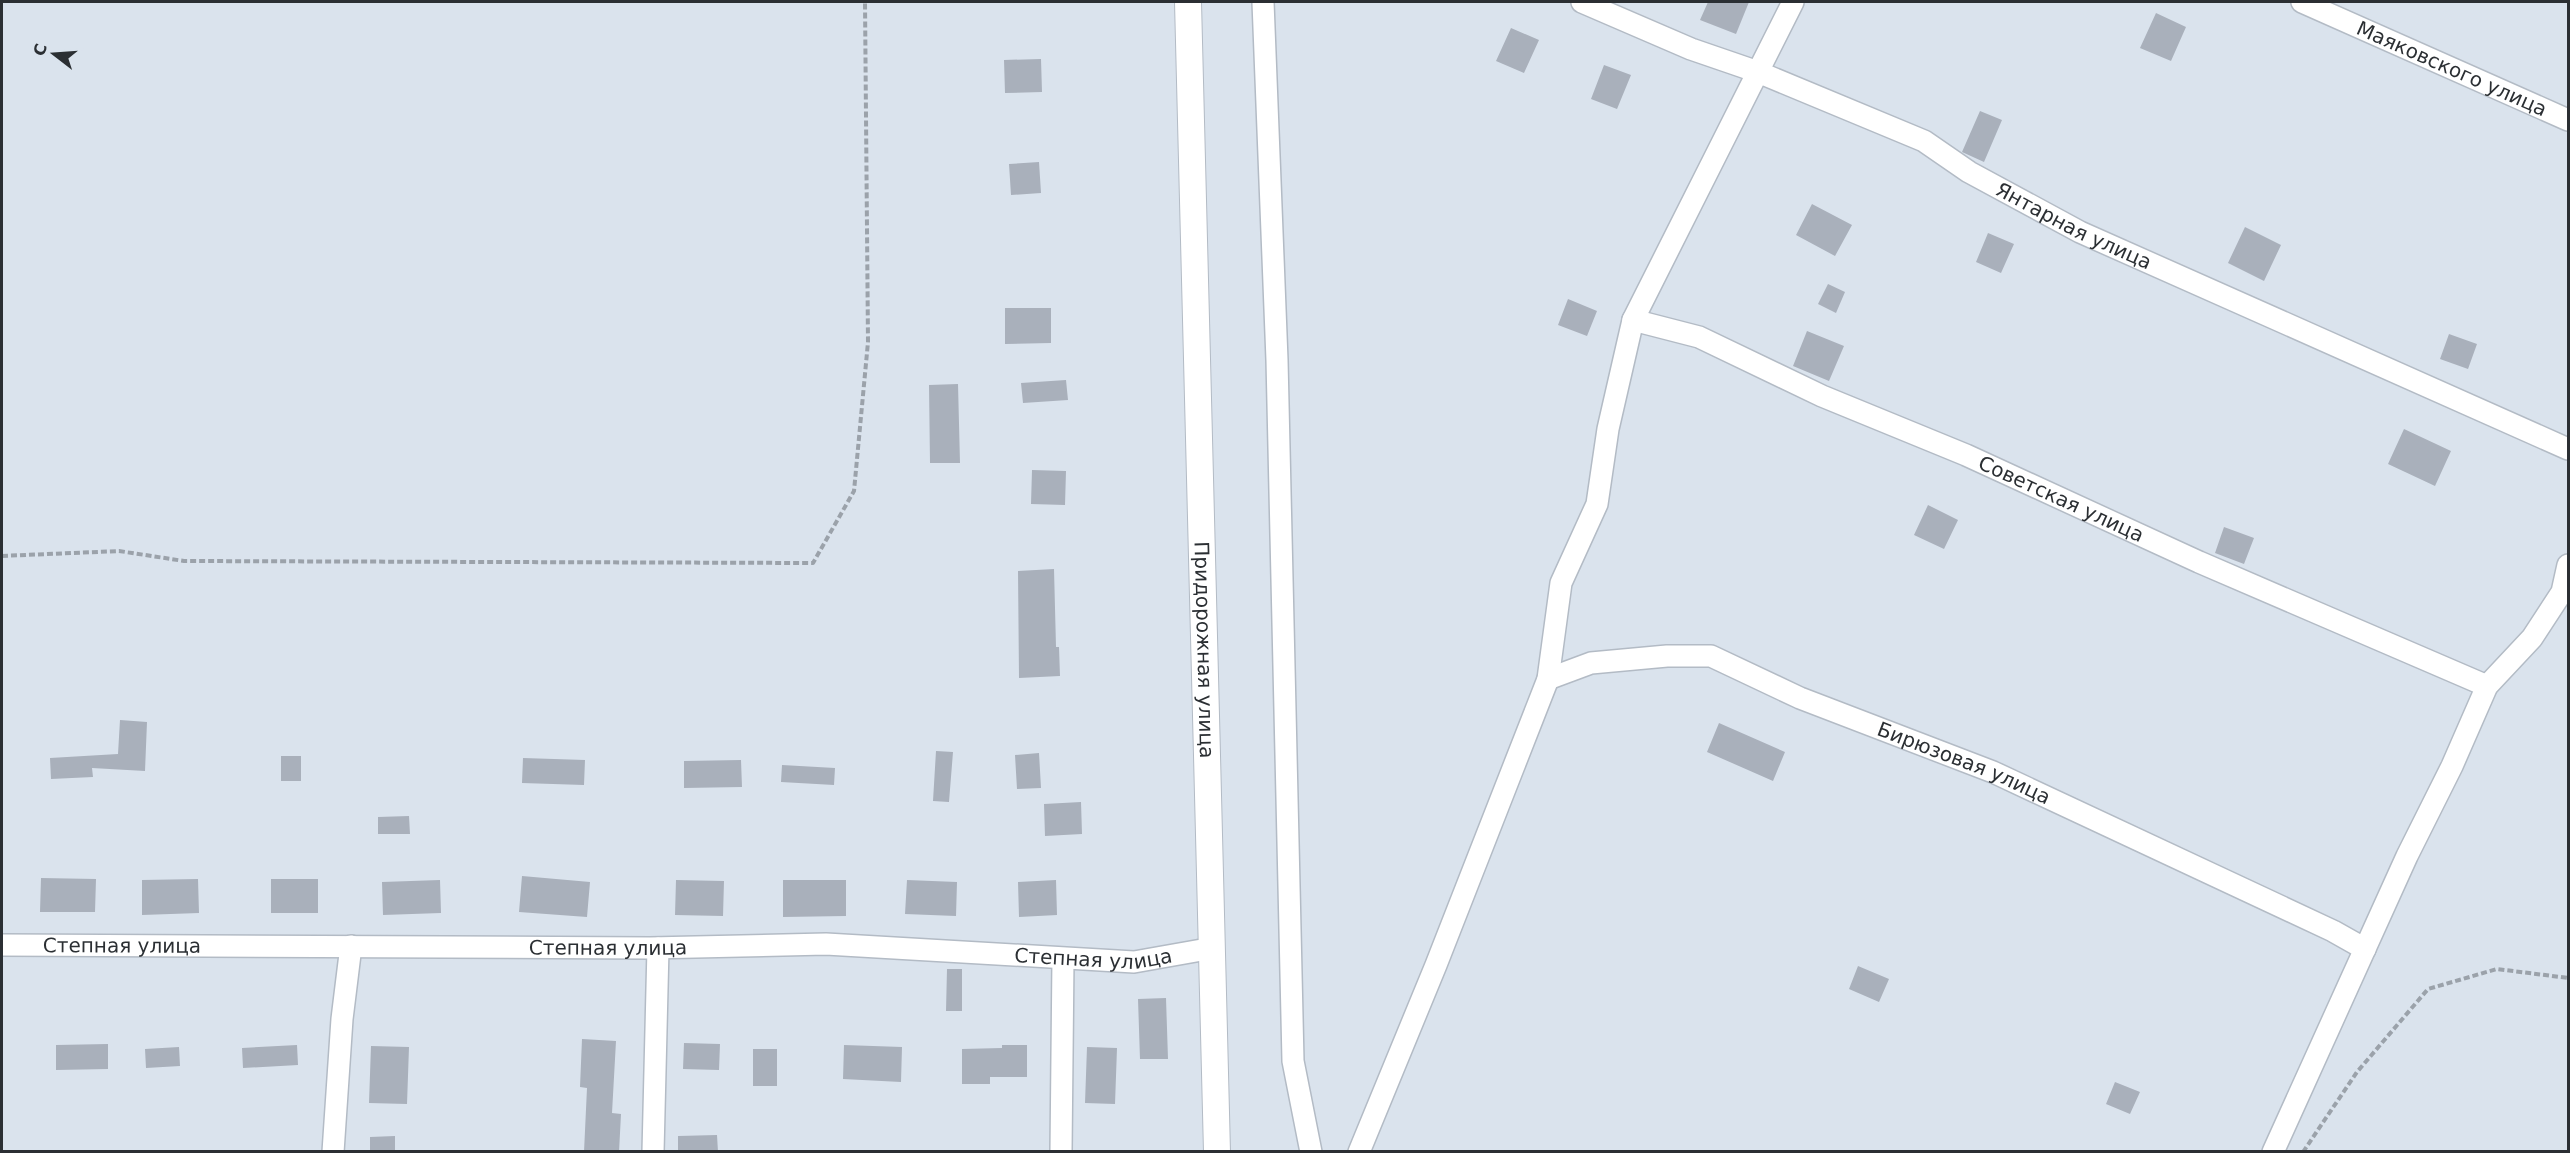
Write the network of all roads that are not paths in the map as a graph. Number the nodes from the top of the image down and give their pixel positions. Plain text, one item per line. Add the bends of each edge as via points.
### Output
1 (1188, 2) edge
2 (1263, 2) edge
3 (1582, 2) edge
4 (1793, 2) edge
5 (2302, 2) edge
6 (1758, 72) junction
7 (2568, 120) edge
8 (1633, 320) junction
9 (2568, 449) edge
10 (2568, 565) edge
11 (1548, 679) junction
12 (2487, 687) junction
13 (2, 945) edge
14 (351, 946) junction
15 (658, 948) junction
16 (1213, 948) junction
17 (2366, 949) junction
18 (1063, 960) junction
19 (333, 1152) edge
20 (653, 1152) edge
21 (1060, 1152) edge
22 (1217, 1152) edge
23 (1311, 1152) edge
24 (1359, 1152) edge
25 (2273, 1152) edge

1 - 16 street, Придорожная улица
2 - 23 street via 1277,360 1293,1061
3 - 6 street, Янтарная улица via 1691,49
4 - 6 street
5 - 7 street, Маяковского улица
6 - 8 street
6 - 9 street, Янтарная улица via 1924,141 1969,172 2080,232
8 - 11 street via 1608,429 1597,504 1561,583
8 - 12 street, Советская улица via 1699,337 1822,396 1966,455
10 - 12 street via 2562,592 2532,638
11 - 17 street, Бирюзовая улица via 1591,663 1711,656 1800,698 1993,772
11 - 24 street
12 - 17 street
13 - 14 street, Степная улица
14 - 15 street, Степная улица
14 - 19 street
15 - 18 street, Степная улица via 825,944
15 - 20 street
16 - 18 street, Степная улица via 1134,962
16 - 22 street, Придорожная улица
17 - 25 street
18 - 21 street

